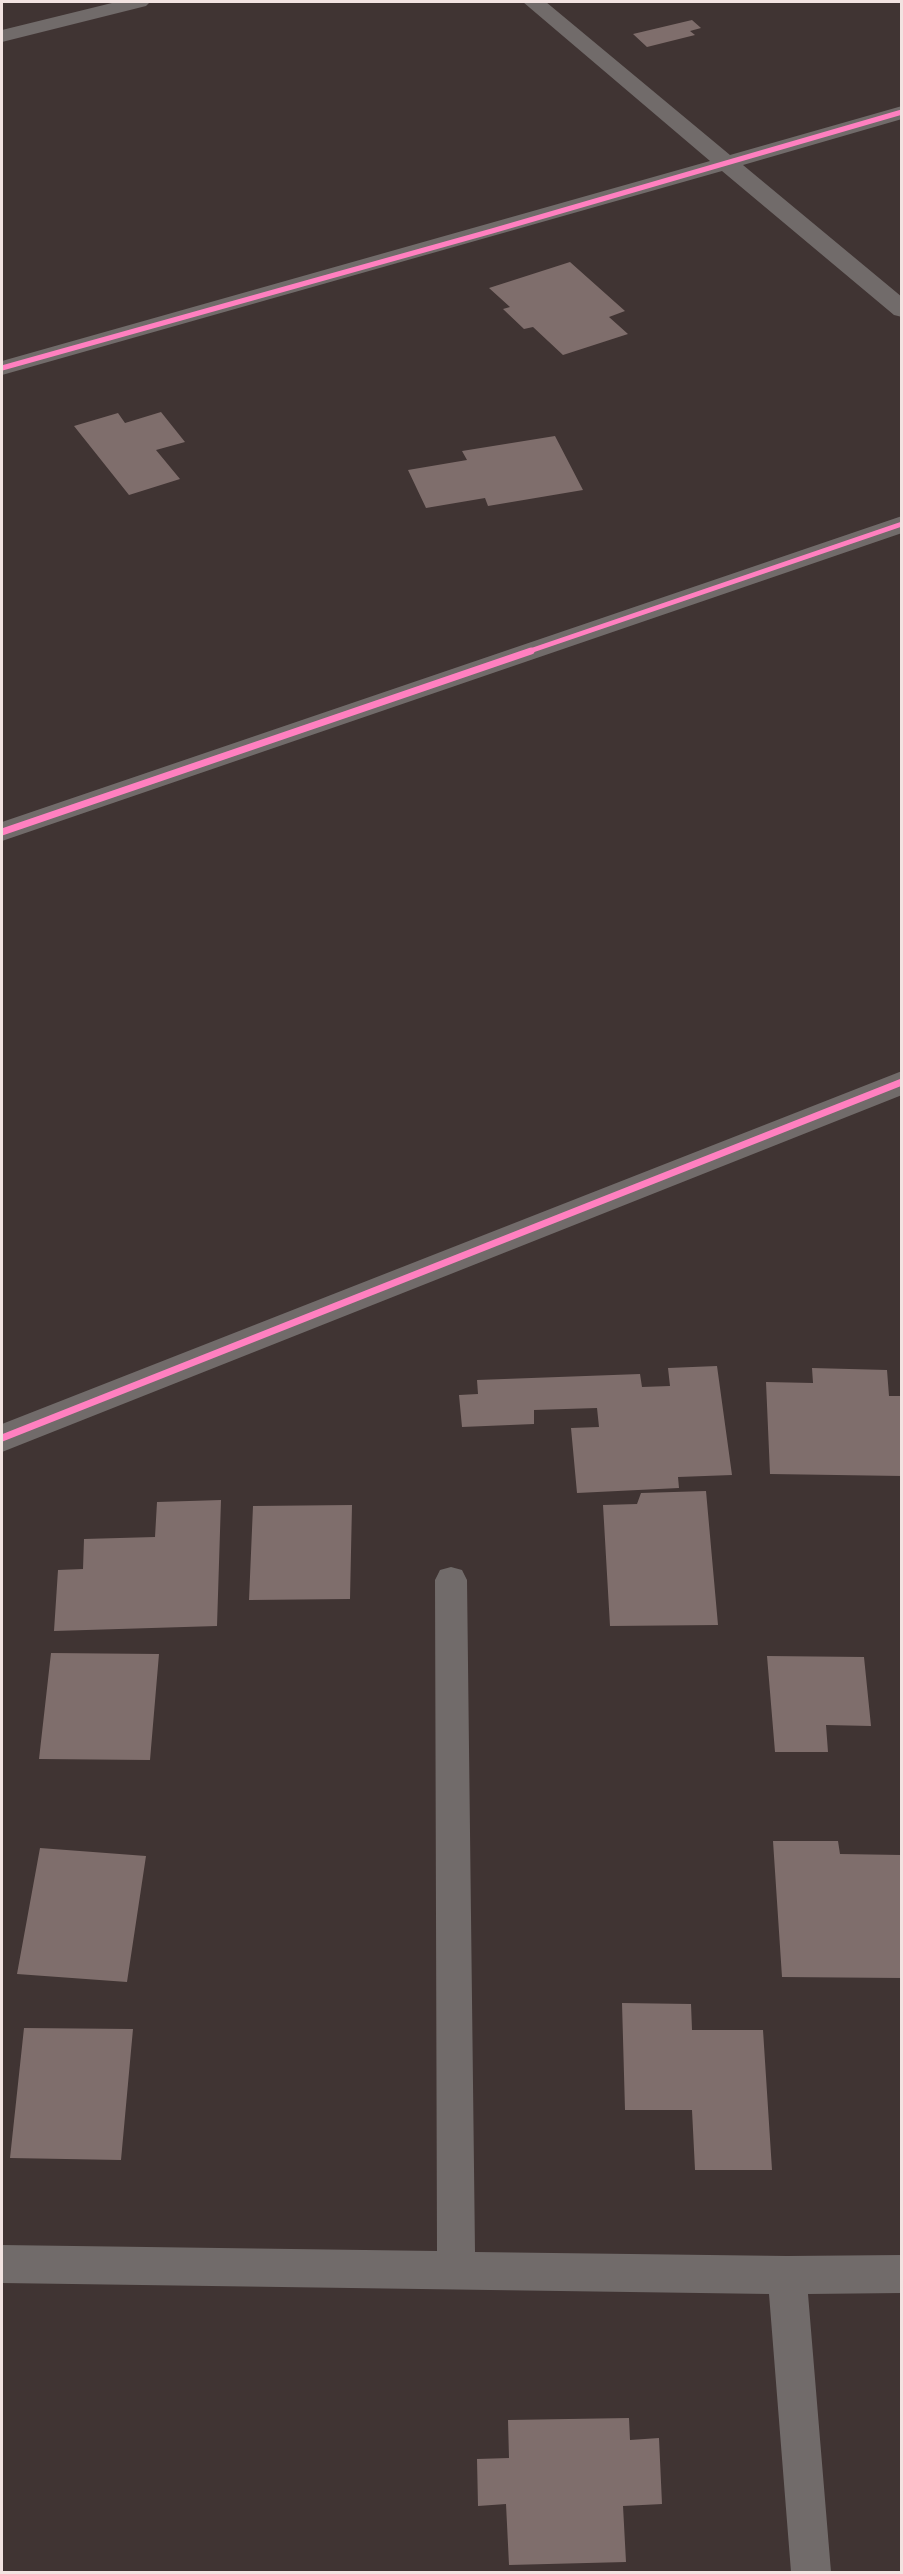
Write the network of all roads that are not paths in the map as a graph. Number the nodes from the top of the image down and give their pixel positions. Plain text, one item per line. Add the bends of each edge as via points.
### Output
1 (139, 2) edge
2 (534, 2) edge
3 (2, 36) edge
4 (902, 112) edge
5 (727, 163) junction
6 (902, 310) edge
7 (2, 368) edge
8 (902, 524) edge
9 (2, 832) edge
10 (902, 1082) edge
11 (2, 1438) edge
12 (451, 1580) dead end
13 (2, 2264) edge
14 (456, 2270) junction
15 (902, 2274) edge
16 (787, 2275) junction
17 (811, 2572) edge

1 - 3 street
2 - 5 street
4 - 5 street
5 - 6 street
5 - 7 street
8 - 9 street
10 - 11 street
12 - 14 lane
13 - 14 lane
14 - 16 lane
15 - 16 lane
16 - 17 lane

